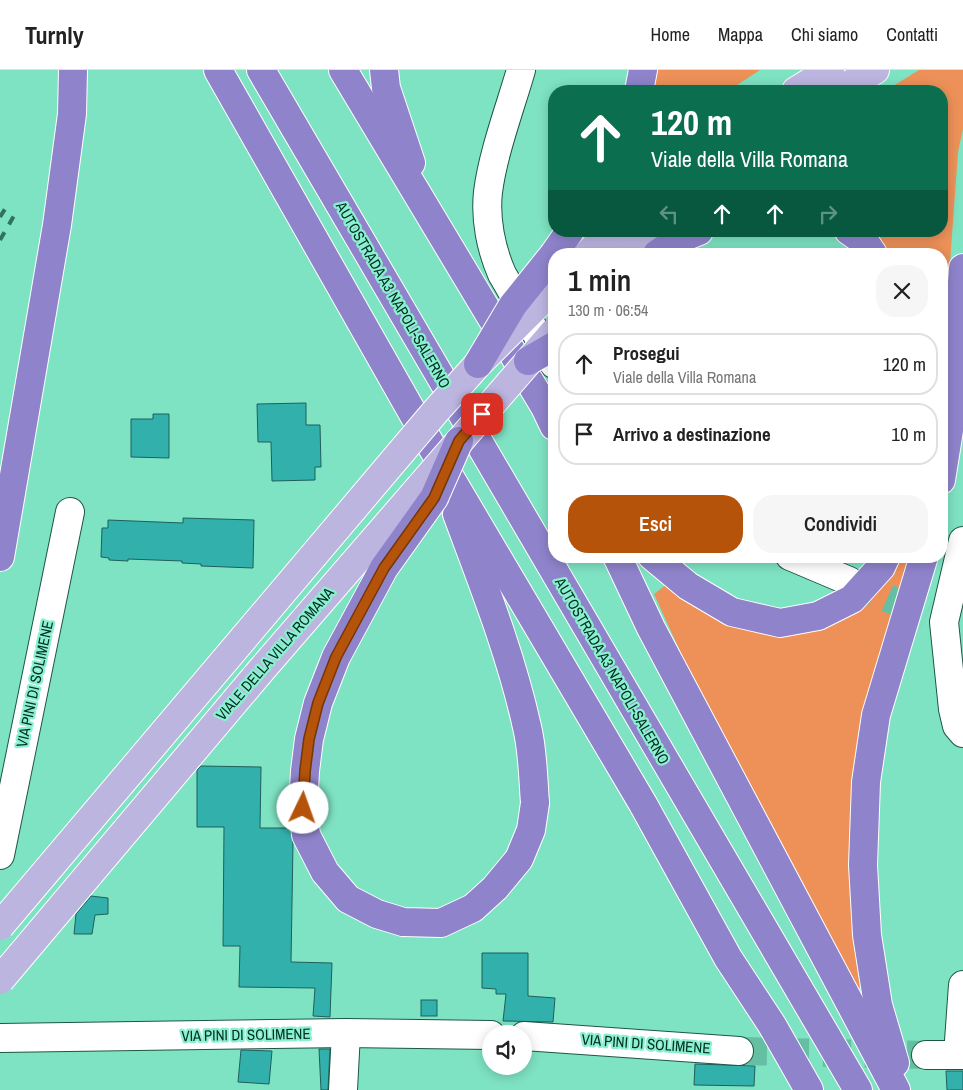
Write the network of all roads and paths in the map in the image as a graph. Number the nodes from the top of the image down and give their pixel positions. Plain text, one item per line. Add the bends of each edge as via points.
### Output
1 (73, 70) edge
2 (208, 70) edge
3 (218, 70) edge
4 (261, 70) edge
5 (343, 70) edge
6 (384, 70) edge
7 (521, 70) edge
8 (643, 70) edge
9 (830, 70) edge
10 (875, 70) edge
11 (640, 85) edge
12 (806, 85) edge
13 (849, 85) edge
14 (262, 149) junction
15 (427, 212) junction
16 (604, 237) edge
17 (641, 237) edge
18 (684, 237) edge
19 (857, 237) edge
20 (594, 248) edge
21 (630, 248) edge
22 (666, 248) edge
23 (869, 248) edge
24 (548, 261) edge
25 (963, 268) edge
26 (548, 294) edge
27 (548, 346) edge
28 (541, 363) edge
29 (478, 364) junction
30 (548, 413) edge
31 (948, 436) edge
32 (459, 441) junction
33 (432, 447) junction
34 (70, 512) dead end
35 (963, 541) edge
36 (0, 557) edge
37 (548, 560) edge
38 (550, 563) edge
39 (620, 563) edge
40 (660, 563) edge
41 (807, 563) edge
42 (883, 563) edge
43 (922, 563) edge
44 (849, 581) tunnel mouth
45 (963, 733) edge
46 (0, 855) edge
47 (0, 926) edge
48 (0, 980) edge
49 (963, 985) edge
50 (346, 1033) junction
51 (482, 1035) edge
52 (532, 1037) edge
53 (0, 1038) edge
54 (739, 1051) tunnel mouth
55 (960, 1054) edge
56 (926, 1055) tunnel mouth
57 (343, 1090) edge
58 (809, 1090) edge
59 (858, 1090) edge
60 (896, 1090) edge
61 (904, 1090) edge

1 - 36 highway via 72,114 56,226
2 - 14 highway
3 - 14 highway
4 - 37 highway, AUTOSTRADA A3 NAPOLI-SALERNO
5 - 15 highway
6 - 15 highway via 386,88
7 - 28 street via 488,193 490,240 495,259
8 - 11 highway
9 - 12 main road
10 - 13 main road
14 - 33 highway
15 - 30 highway
16 - 20 main road
17 - 21 main road
18 - 22 highway
19 - 23 highway
24 - 29 highway, bridge via 513,305
25 - 31 highway via 954,398
26 - 29 main road, bridge
27 - 28 main road, VIALE DELLA VILLA ROMANA, bridge
28 - 32 main road, VIALE DELLA VILLA ROMANA, bridge
29 - 47 main road, bridge
32 - 33 highway, bridge via 434,498 384,568 336,657 318,703 309,739 303,808 306,835 325,872 348,899 377,914 403,922 441,923 473,908 519,859 532,830 535,802 528,729 506,646
32 - 48 main road, VIALE DELLA VILLA ROMANA, bridge
33 - 58 highway via 643,804 728,958
34 - 46 street, VIA PINI DI SOLIMENE
35 - 45 street via 935,618 957,726
38 - 59 highway, AUTOSTRADA A3 NAPOLI-SALERNO
39 - 60 highway via 656,637
40 - 42 highway via 688,586 732,612 780,623 818,616 852,599
41 - 44 street
43 - 61 highway via 876,715 866,782 863,865 867,935 878,1005
49 - 55 street
50 - 51 street, VIA PINI DI SOLIMENE
50 - 53 street, VIA PINI DI SOLIMENE
50 - 57 street
52 - 54 street, VIA PINI DI SOLIMENE
55 - 56 street

